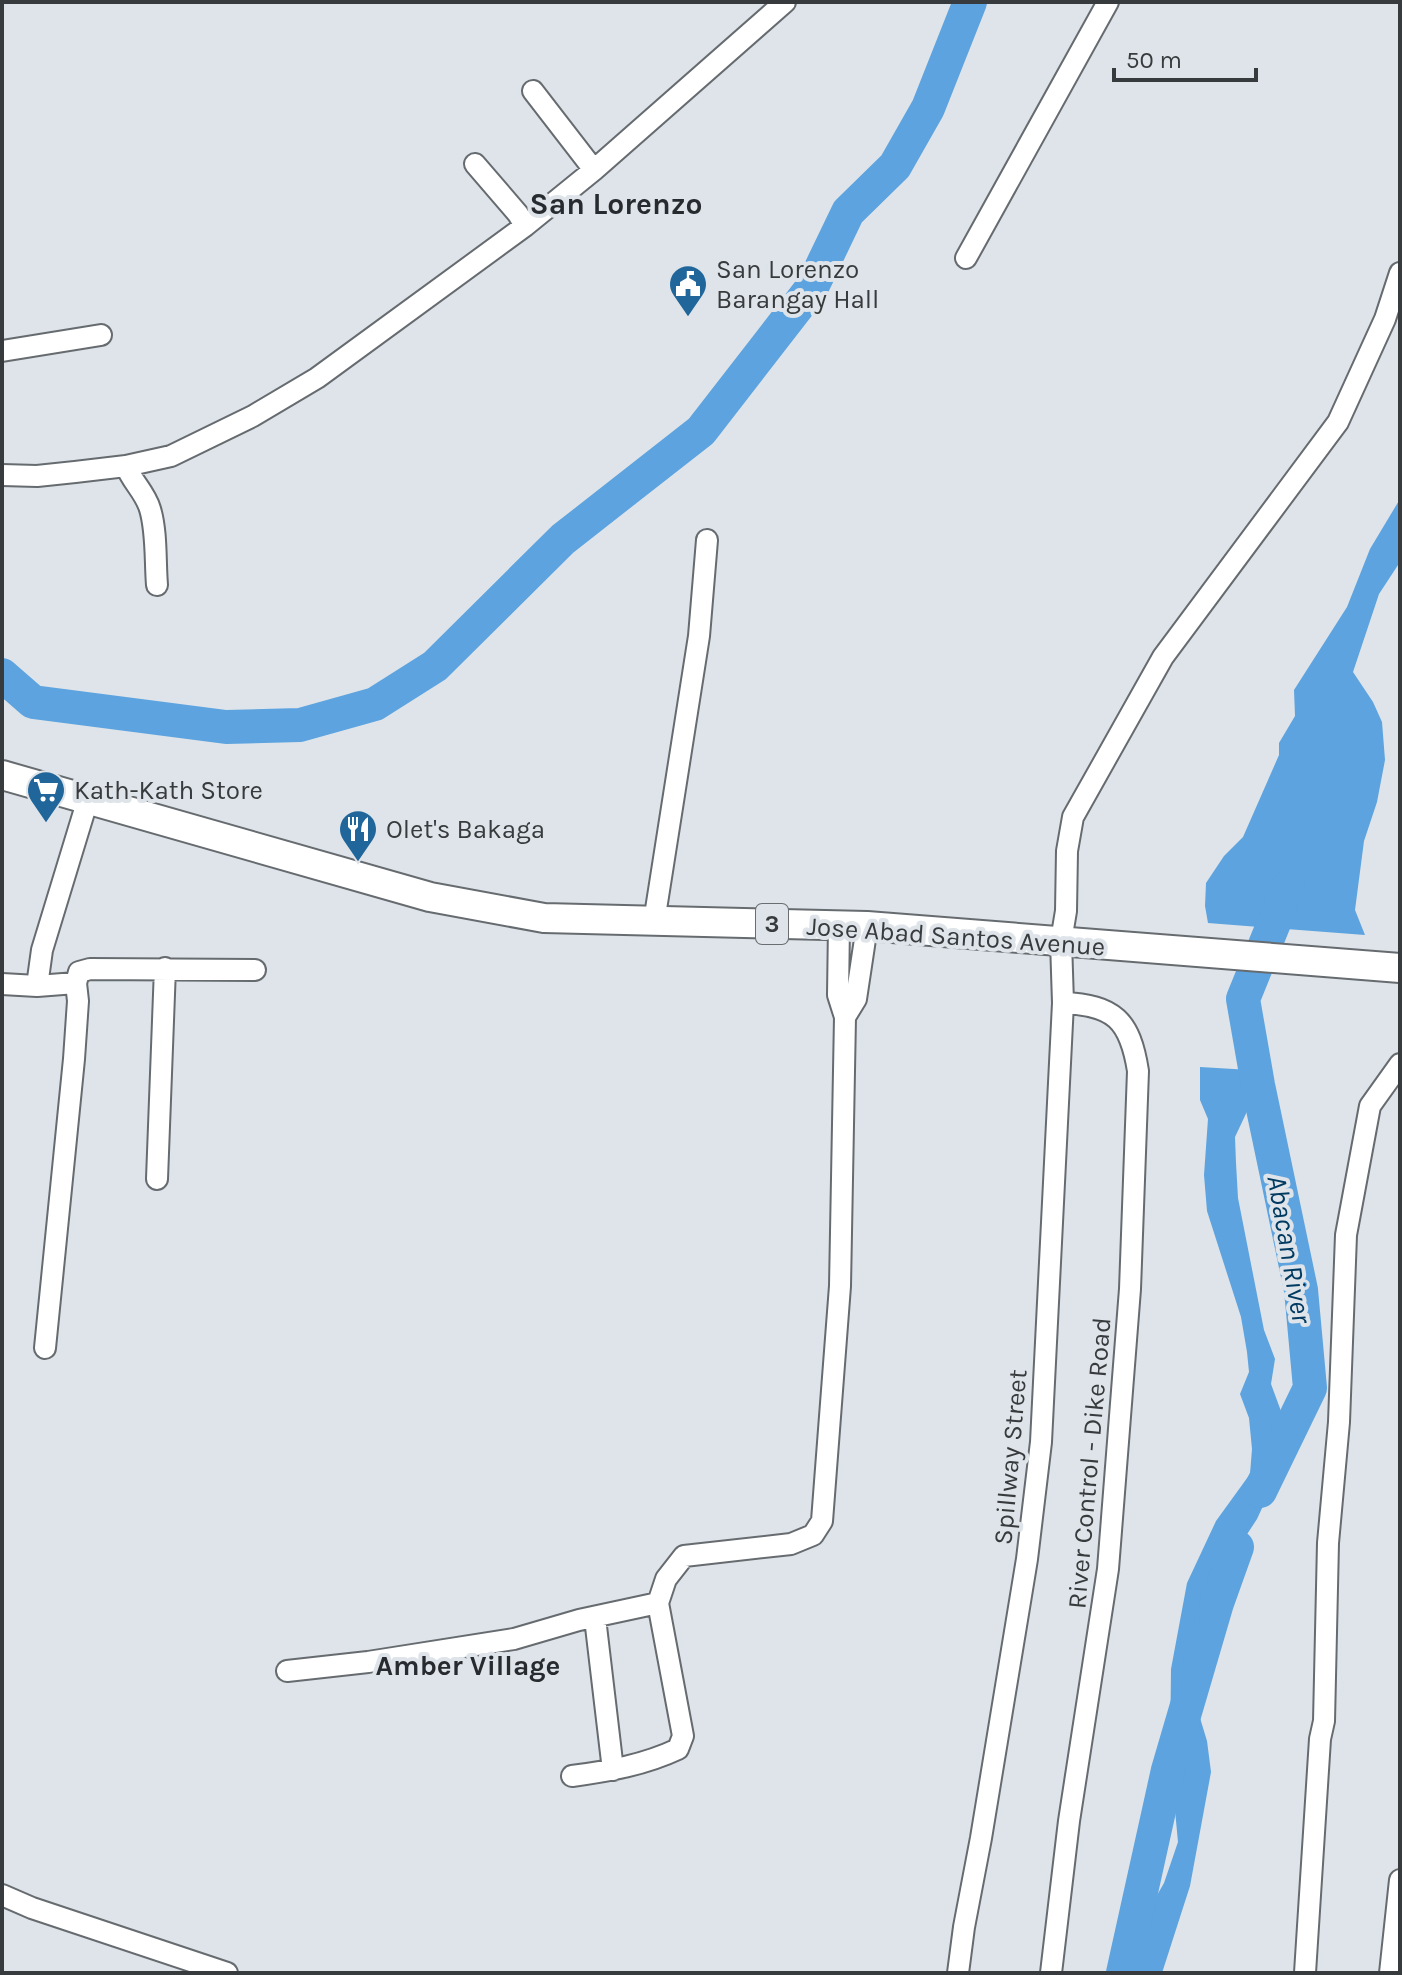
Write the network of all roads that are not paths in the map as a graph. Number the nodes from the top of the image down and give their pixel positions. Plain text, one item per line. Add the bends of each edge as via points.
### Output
1 (785, 2) edge
2 (1108, 2) edge
3 (533, 91) dead end
4 (475, 164) dead end
5 (594, 170) junction
6 (525, 226) junction
7 (966, 258) dead end
8 (1400, 273) edge
9 (101, 335) dead end
10 (2, 351) edge
11 (126, 466) junction
12 (2, 475) edge
13 (707, 540) dead end
14 (157, 585) dead end
15 (2, 775) edge
16 (88, 799) junction
17 (654, 922) junction
18 (839, 925) junction
19 (867, 926) junction
20 (1070, 942) junction
21 (165, 968) junction
22 (1400, 968) edge
23 (255, 970) dead end
24 (76, 983) junction
25 (2, 984) edge
26 (37, 986) junction
27 (1063, 1003) junction
28 (845, 1017) junction
29 (1400, 1064) edge
30 (157, 1179) dead end
31 (45, 1348) dead end
32 (658, 1603) junction
33 (595, 1618) junction
34 (287, 1671) dead end
35 (613, 1770) junction
36 (572, 1776) dead end
37 (1400, 1880) edge
38 (2, 1895) edge
39 (227, 1973) edge
40 (958, 1973) edge
41 (1051, 1973) edge
42 (1305, 1973) edge
43 (1390, 1973) edge

1 - 5 street
2 - 7 street
3 - 5 street
4 - 6 street
5 - 6 street
6 - 11 street via 317,378 171,456
8 - 20 street, Spillway Street via 1338,422 1163,657 1073,817 1067,851
9 - 10 street
11 - 12 street
11 - 14 street via 151,511
13 - 17 street via 699,636
15 - 16 highway, Jose Abad Santos Avenue / 3
16 - 17 highway, Jose Abad Santos Avenue / 3 via 483,909 544,918
16 - 26 street via 42,950
17 - 18 highway, Jose Abad Santos Avenue / 3
18 - 19 highway, Jose Abad Santos Avenue / 3
18 - 28 street via 838,995
19 - 20 highway, Jose Abad Santos Avenue / 3
19 - 28 street via 856,999
20 - 22 highway, Jose Abad Santos Avenue / 3
20 - 27 street, Spillway Street
21 - 23 street
21 - 24 street via 90,969 79,972
21 - 30 street
24 - 26 street
24 - 31 street via 74,1059
25 - 26 street
27 - 40 street, Spillway Street via 1041,1442 1027,1559
27 - 41 street, River Control - Dike Road via 1105,1008 1119,1019 1134,1048 1138,1071 1130,1289 1108,1569
28 - 32 street via 840,1286 822,1521 813,1535 791,1544 684,1556 666,1579
29 - 42 street via 1370,1106 1346,1235 1328,1543 1324,1721
32 - 33 street
32 - 35 street via 683,1736 678,1749
33 - 34 street via 514,1639
33 - 35 street
35 - 36 street
37 - 43 street
38 - 39 street

